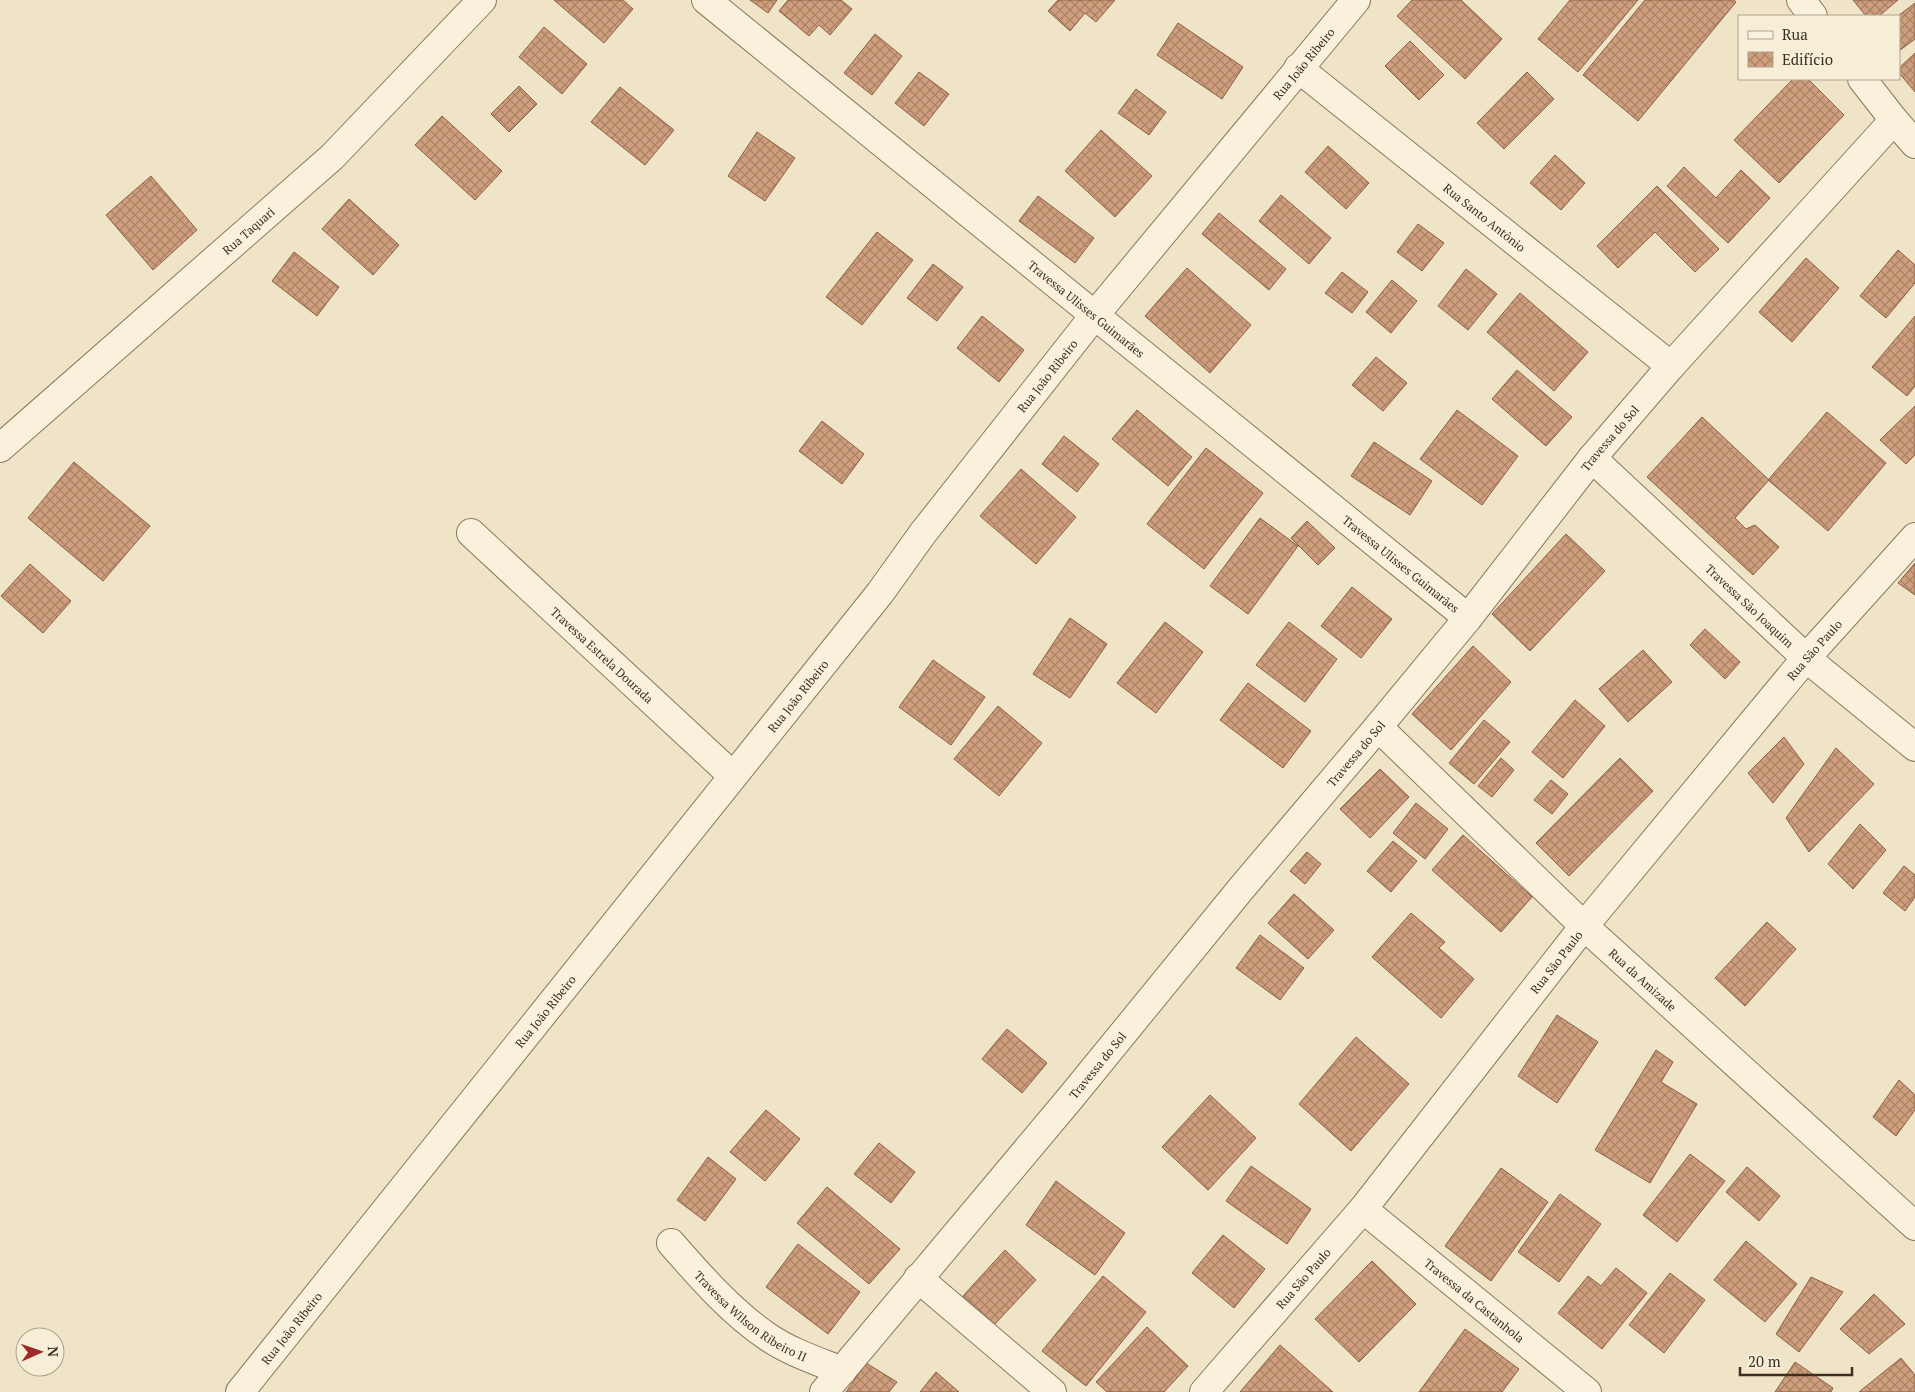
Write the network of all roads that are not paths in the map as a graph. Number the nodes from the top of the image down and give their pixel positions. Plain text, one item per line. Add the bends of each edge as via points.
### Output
1 (482, 0) edge
2 (706, 0) edge
3 (1356, 0) edge
4 (1801, 0) edge
5 (1812, 15) edge
6 (1298, 68) junction
7 (1863, 80) edge
8 (1894, 120) junction
9 (1915, 144) edge
10 (1094, 316) junction
11 (1671, 366) junction
12 (0, 448) edge
13 (1592, 458) junction
14 (471, 533) dead end
15 (1915, 537) edge
16 (1468, 618) junction
17 (1806, 658) junction
18 (1378, 727) junction
19 (1915, 747) edge
20 (733, 776) junction
21 (1584, 926) junction
22 (1363, 1209) junction
23 (1915, 1226) edge
24 (670, 1243) dead end
25 (918, 1278) junction
26 (842, 1371) junction
27 (240, 1392) edge
28 (824, 1392) edge
29 (1052, 1392) edge
30 (1204, 1392) edge
31 (1587, 1392) edge

1 - 12 street, Rua Taquari via 332,157
2 - 10 street, Travessa Ulisses Guimarães
3 - 6 street, Rua João Ribeiro
4 - 5 street
6 - 10 street, Rua João Ribeiro
6 - 11 street, Rua Santo Antônio
7 - 8 street
8 - 9 street
8 - 11 street, Travessa do Sol
10 - 16 street, Travessa Ulisses Guimarães
10 - 20 street, Rua João Ribeiro via 923,533 880,593
11 - 13 street, Travessa do Sol
13 - 16 street, Travessa do Sol
13 - 17 street, Travessa São Joaquim
14 - 20 street, Travessa Estrela Dourada
15 - 17 street, Rua São Paulo
16 - 18 street, Travessa do Sol
17 - 19 street, Travessa São Joaquim
17 - 21 street, Rua São Paulo
18 - 21 street, Rua da Amizade
18 - 25 street, Travessa do Sol
20 - 27 street, Rua João Ribeiro
21 - 22 street, Rua São Paulo
21 - 23 street, Rua da Amizade
22 - 30 street, Rua São Paulo
22 - 31 street, Travessa da Castanhola
24 - 26 street, Travessa Wilson Ribeiro II via 731,1307 768,1337 790,1350
25 - 26 street, Travessa do Sol
25 - 29 street
26 - 28 street, Travessa do Sol

